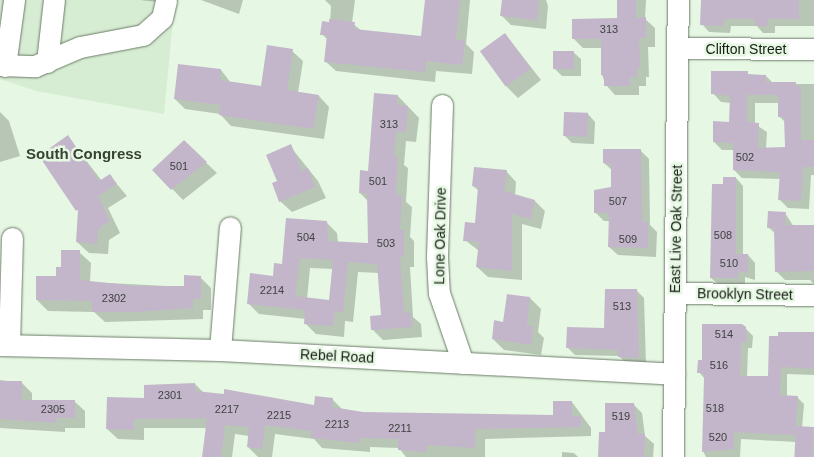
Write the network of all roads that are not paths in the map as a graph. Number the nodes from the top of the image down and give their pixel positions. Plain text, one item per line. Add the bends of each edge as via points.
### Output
1 (14, 0) edge
2 (54, 0) edge
3 (166, 0) edge
4 (678, 0) edge
5 (678, 48) junction
6 (814, 49) edge
7 (47, 62) junction
8 (2, 66) edge
9 (442, 105) dead end
10 (230, 227) dead end
11 (12, 238) dead end
12 (676, 293) junction
13 (814, 295) edge
14 (5, 345) edge
15 (220, 350) junction
16 (463, 363) junction
17 (674, 374) junction
18 (673, 457) edge

1 - 8 street
2 - 7 street
3 - 7 street via 162,18 143,35 80,47
4 - 5 street, East Live Oak Street
5 - 6 street, Clifton Street
5 - 12 street, East Live Oak Street
7 - 8 street via 35,66
9 - 16 street, Lone Oak Drive via 437,257 439,293
10 - 15 street
11 - 14 street
12 - 13 street, Brooklyn Street
12 - 17 street, East Live Oak Street
14 - 15 street, Rebel Road
15 - 16 street, Rebel Road
16 - 17 street, Rebel Road
17 - 18 street, East Live Oak Street

